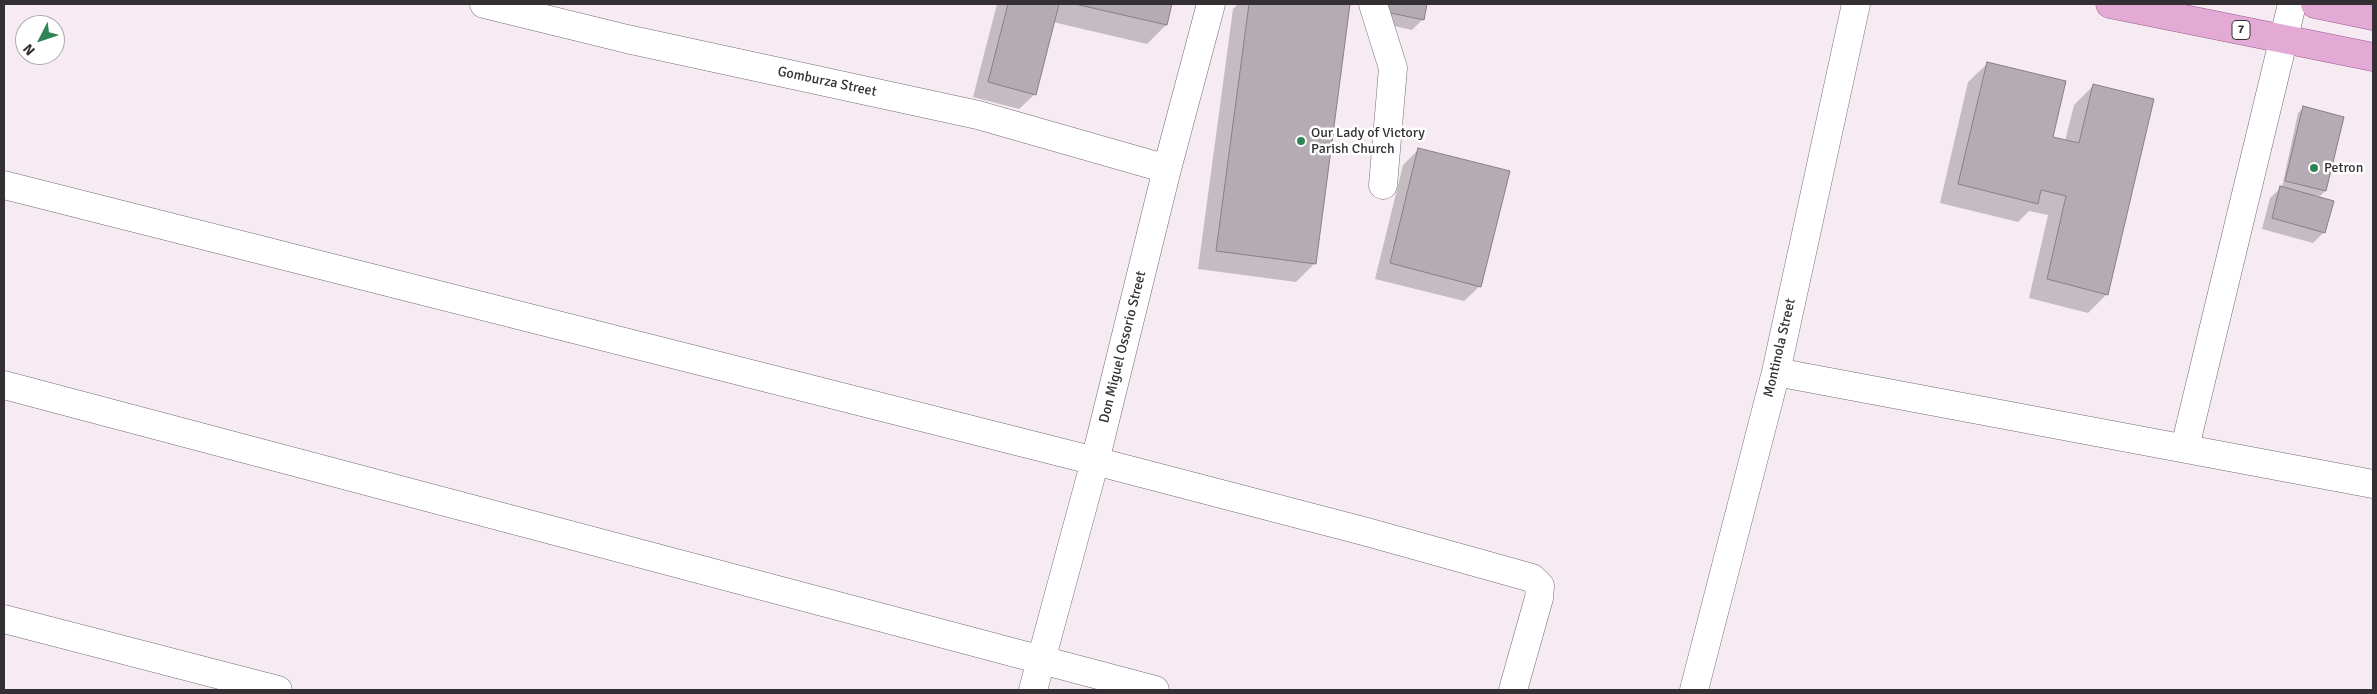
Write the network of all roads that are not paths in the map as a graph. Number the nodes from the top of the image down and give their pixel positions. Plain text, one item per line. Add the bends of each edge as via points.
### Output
1 (484, 4) edge
2 (1211, 4) edge
3 (1373, 4) edge
4 (1856, 4) edge
5 (2110, 4) edge
6 (2292, 4) edge
7 (2315, 4) edge
8 (2373, 16) edge
9 (2284, 39) junction
10 (2373, 57) edge
11 (1167, 169) junction
12 (4, 185) edge
13 (1384, 185) dead end
14 (1776, 372) junction
15 (4, 385) edge
16 (2185, 447) junction
17 (1095, 461) junction
18 (2373, 484) edge
19 (4, 620) edge
20 (1040, 662) junction
21 (278, 690) edge
22 (1033, 690) edge
23 (1155, 690) edge
24 (1513, 690) edge
25 (1694, 690) edge

1 - 11 street, Gomburza Street via 626,39 978,115
2 - 11 street, Don Miguel Ossorio Street
3 - 13 street via 1393,68
4 - 14 street, Montinola Street
5 - 9 main road, 7
6 - 9 street
7 - 8 main road
9 - 10 main road, 7
9 - 16 street
11 - 17 street, Don Miguel Ossorio Street
12 - 17 street
14 - 16 street
14 - 25 street, Montinola Street
15 - 20 street
16 - 18 street
17 - 20 street, Don Miguel Ossorio Street
17 - 24 street via 1532,578 1540,586 1539,598
19 - 21 street
20 - 22 street, Don Miguel Ossorio Street
20 - 23 street

